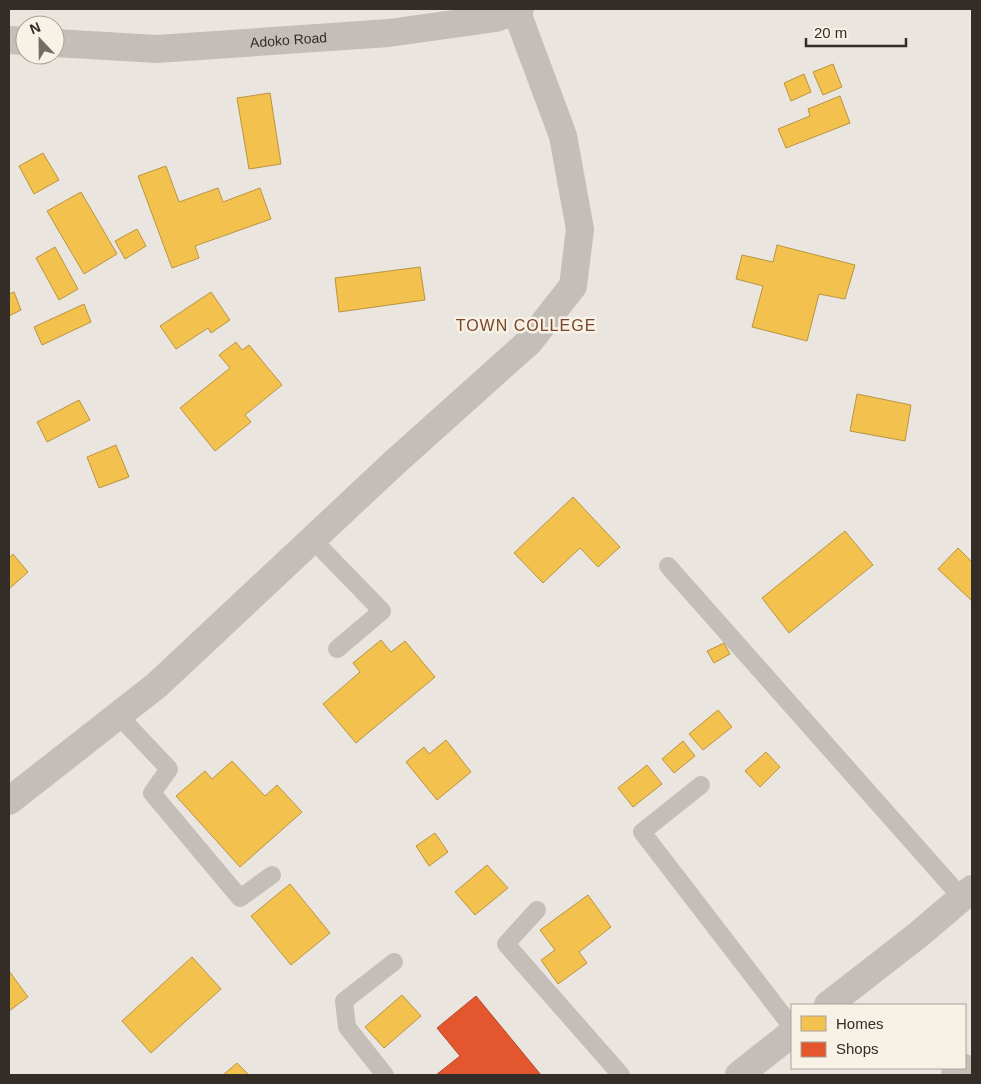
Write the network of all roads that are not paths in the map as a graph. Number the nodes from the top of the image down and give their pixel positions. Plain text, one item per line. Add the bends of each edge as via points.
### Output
1 (518, 10) edge
2 (65, 43) edge
3 (312, 540) junction
4 (668, 566) dead end
5 (336, 649) dead end
6 (119, 716) junction
7 (701, 785) dead end
8 (9, 801) edge
9 (272, 875) dead end
10 (967, 893) edge
11 (537, 910) dead end
12 (394, 962) dead end
13 (829, 1004) edge
14 (791, 1025) edge
15 (791, 1034) edge
16 (385, 1075) edge
17 (621, 1075) edge
18 (739, 1075) edge

1 - 2 street, Adoko Road via 496,18 380,33 157,49
1 - 3 street via 564,136 580,229 573,286 529,342
3 - 5 lane via 382,612
3 - 6 street via 157,685
4 - 10 lane
6 - 8 street
6 - 9 lane via 169,769 152,793 240,898
7 - 14 lane via 642,832
10 - 13 street
11 - 17 lane via 506,944
12 - 16 lane via 344,1001 347,1027
15 - 18 street

